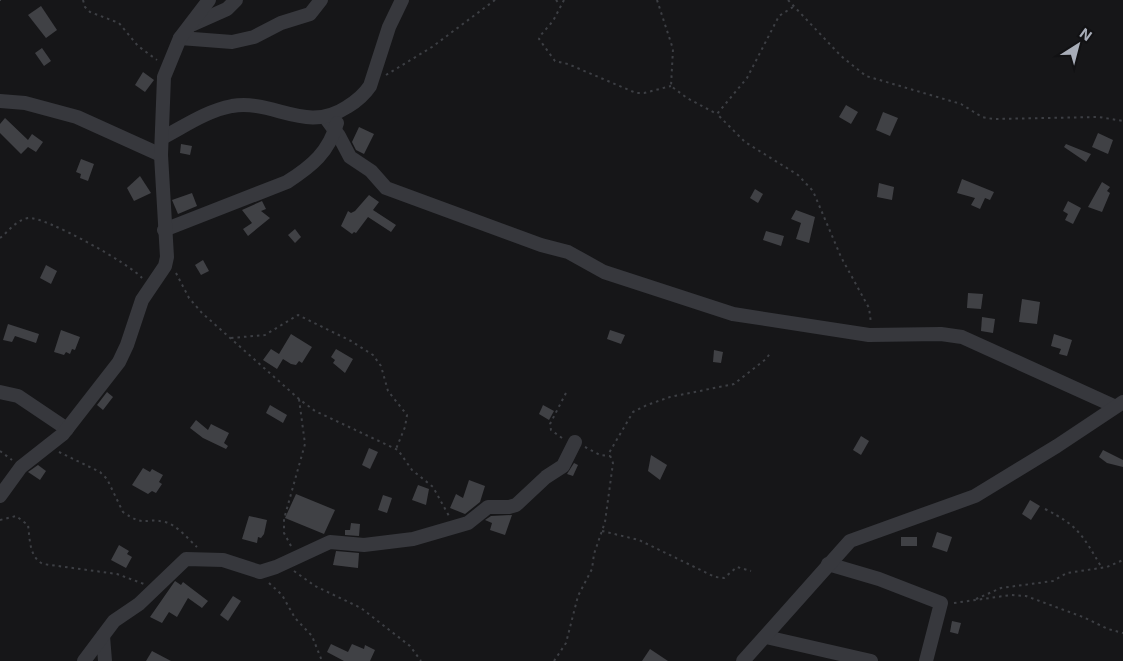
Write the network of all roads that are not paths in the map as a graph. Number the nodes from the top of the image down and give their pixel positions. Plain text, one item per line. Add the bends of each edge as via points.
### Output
1 (209, 0) edge
2 (236, 0) edge
3 (321, 0) edge
4 (402, 0) edge
5 (188, 26) junction
6 (180, 38) junction
7 (0, 100) edge
8 (339, 112) junction
9 (325, 118) junction
10 (335, 129) junction
11 (162, 138) junction
12 (161, 155) junction
13 (164, 230) junction
14 (0, 392) edge
15 (1118, 404) edge
16 (67, 429) junction
17 (575, 442) dead end
18 (0, 496) edge
19 (828, 564) junction
20 (103, 636) junction
21 (766, 637) junction
22 (84, 661) edge
23 (106, 661) edge
24 (743, 661) edge
25 (871, 661) edge
26 (926, 661) edge

1 - 5 street
2 - 5 street via 227,9
3 - 6 street via 310,14 281,23 254,37 232,42
4 - 8 street via 389,27 370,86 364,95
5 - 6 street
6 - 11 street via 164,77
7 - 12 street via 77,117
8 - 9 street
8 - 10 street
9 - 10 street
9 - 11 street via 308,118 248,105 232,106 210,112
10 - 13 street via 330,145 323,153 287,182
10 - 15 street via 350,157 390,190 568,252 604,272 733,314 870,335 942,334 962,337
11 - 12 street
12 - 13 street
13 - 16 street via 165,266 146,292 119,362
14 - 16 street via 18,396
15 - 19 street via 1057,446 974,496 856,538
16 - 18 street via 21,467
17 - 20 street via 563,466 546,476 516,505 488,507 455,527 403,541 364,545 330,542 266,571 256,572 231,561 186,558 139,604 114,621
19 - 21 street
19 - 26 street via 879,579 941,604
20 - 22 street
20 - 23 street
21 - 24 street
21 - 25 street

